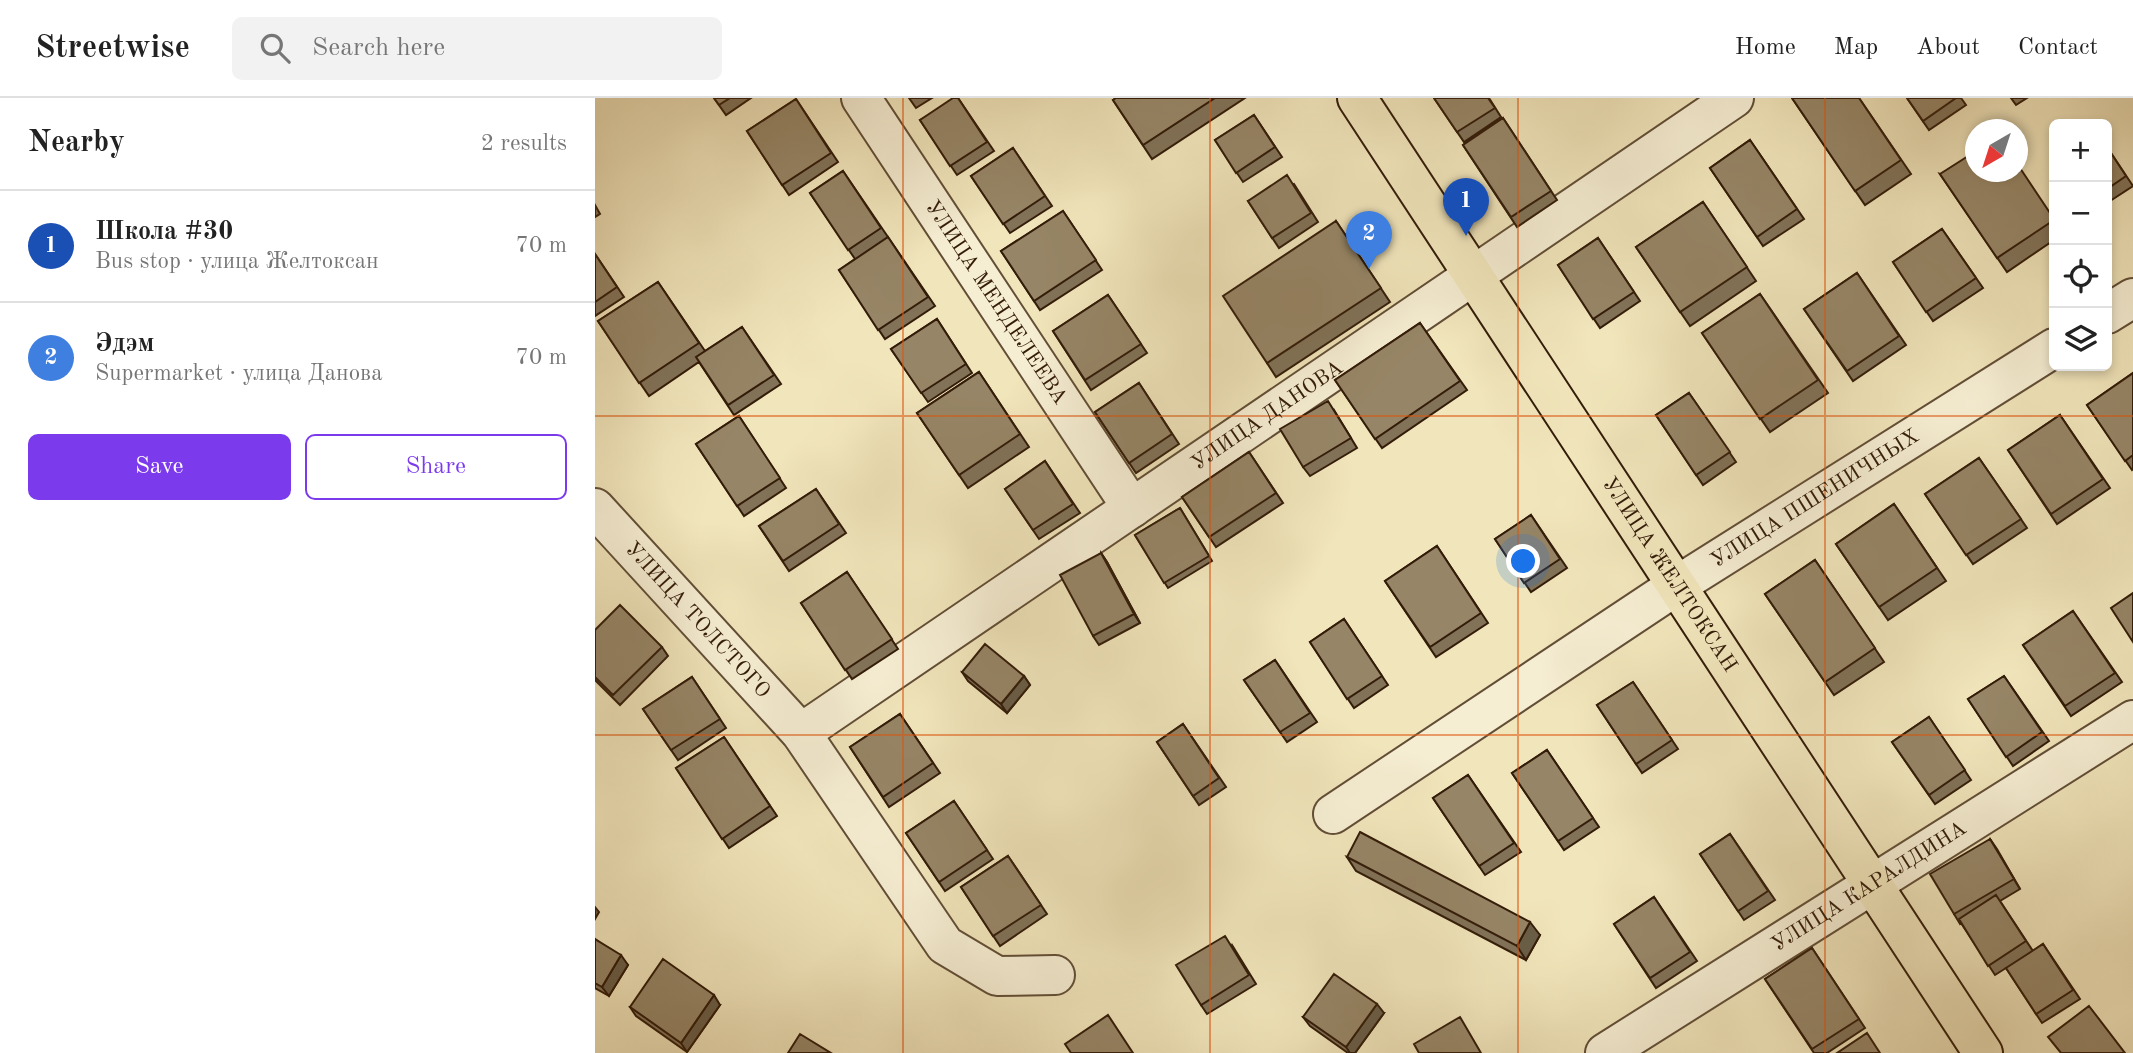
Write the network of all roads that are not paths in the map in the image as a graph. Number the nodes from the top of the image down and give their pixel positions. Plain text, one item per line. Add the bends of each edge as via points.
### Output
1 (861, 98) edge
2 (1357, 98) edge
3 (1734, 98) edge
4 (1473, 276) junction
5 (2133, 298) edge
6 (2112, 311) edge
7 (2049, 351) edge
8 (595, 508) edge
9 (1132, 508) junction
10 (1676, 586) junction
11 (2133, 720) edge
12 (800, 733) junction
13 (1333, 814) dead end
14 (1872, 886) junction
15 (1055, 975) dead end
16 (1605, 1053) edge
17 (1983, 1053) edge

1 - 9 street, УЛИЦА МЕНДЕЛЕЕВА
2 - 4 main road, УЛИЦА ЖЕЛТОКСАН
3 - 4 street, УЛИЦА ДАНОВА
4 - 9 street, УЛИЦА ДАНОВА
4 - 10 main road, УЛИЦА ЖЕЛТОКСАН
5 - 6 street
7 - 10 street, УЛИЦА ПШЕНИЧНЫХ
8 - 12 street, УЛИЦА ТОЛСТОГО
9 - 12 street, УЛИЦА ДАНОВА
10 - 13 street, УЛИЦА ПШЕНИЧНЫХ
10 - 14 main road, УЛИЦА ЖЕЛТОКСАН
11 - 14 street, УЛИЦА КАРАЛДИНА
12 - 15 street via 945,945 997,976
14 - 16 street, УЛИЦА КАРАЛДИНА
14 - 17 main road, УЛИЦА ЖЕЛТОКСАН

